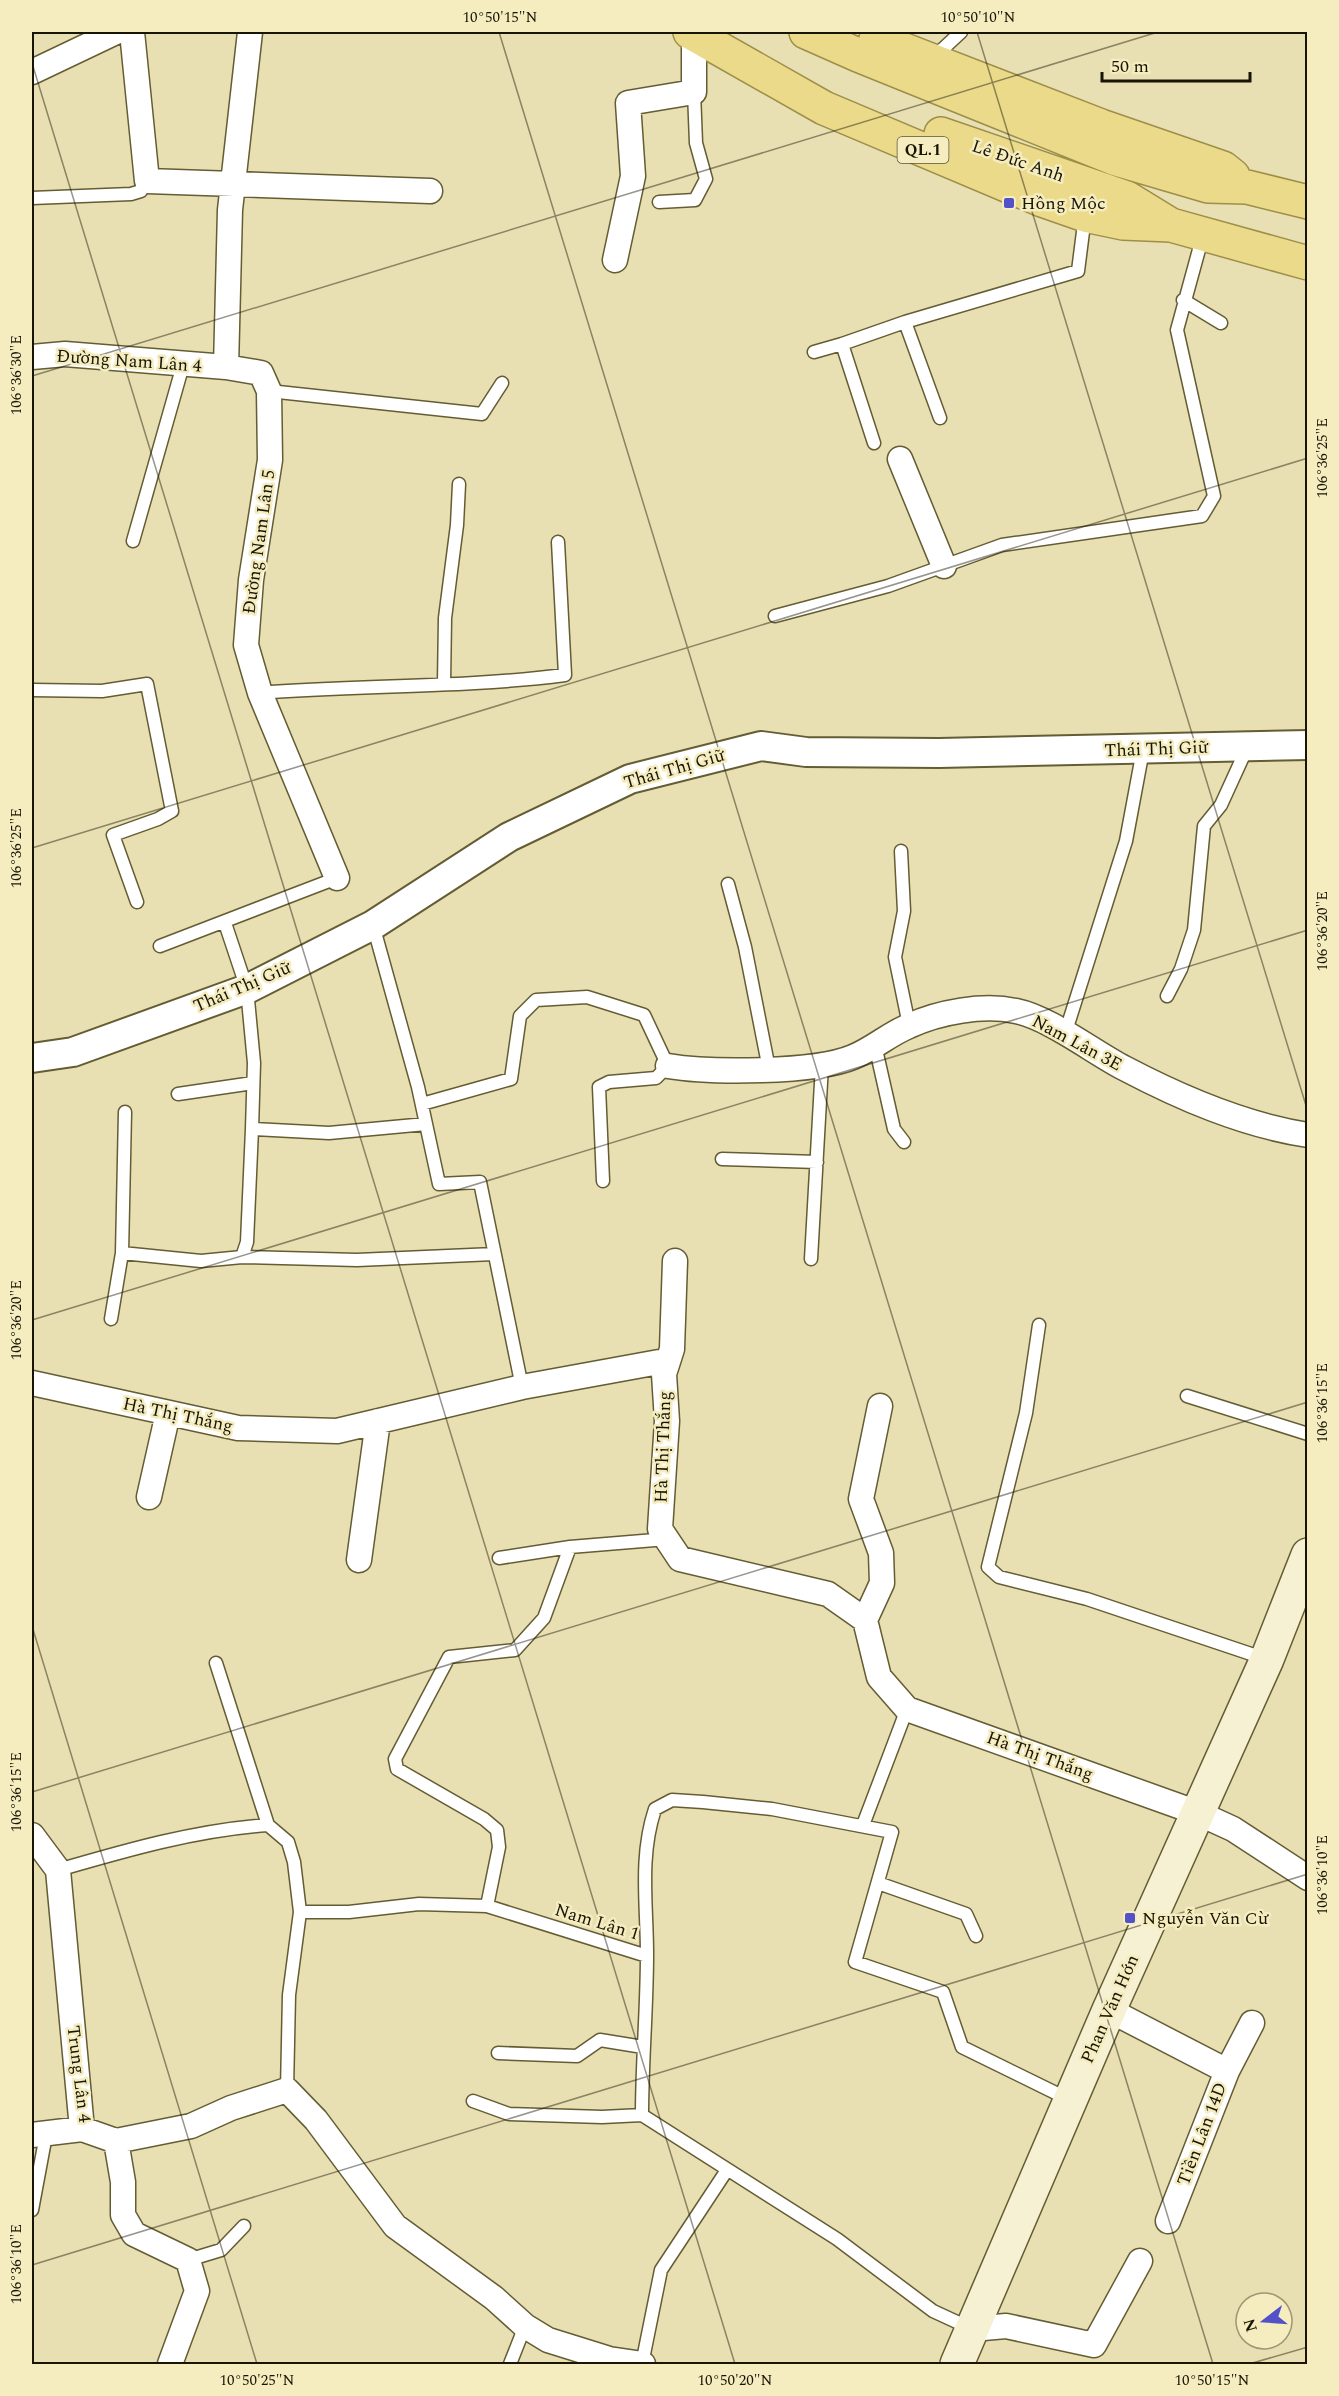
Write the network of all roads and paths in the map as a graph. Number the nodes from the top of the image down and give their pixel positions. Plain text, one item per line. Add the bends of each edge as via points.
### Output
1 (116, 32) edge
2 (132, 32) edge
3 (250, 32) edge
4 (700, 32) edge
5 (806, 32) edge
6 (858, 32) edge
7 (961, 32) edge
8 (931, 60) junction
9 (32, 72) edge
10 (694, 92) junction
11 (147, 181) junction
12 (232, 186) junction
13 (1247, 187) junction
14 (430, 191) dead end
15 (32, 198) edge
16 (659, 202) dead end
17 (1308, 202) edge
18 (1085, 215) junction
19 (1171, 225) junction
20 (1204, 234) junction
21 (615, 260) dead end
22 (1308, 263) edge
23 (1183, 300) junction
24 (905, 322) junction
25 (1221, 323) dead end
26 (842, 344) junction
27 (814, 352) dead end
28 (32, 357) edge
29 (183, 365) junction
30 (226, 367) junction
31 (502, 383) dead end
32 (269, 390) junction
33 (940, 418) dead end
34 (874, 443) dead end
35 (900, 459) dead end
36 (459, 484) dead end
37 (133, 541) dead end
38 (558, 542) dead end
39 (944, 566) junction
40 (775, 616) dead end
41 (444, 683) junction
42 (32, 690) edge
43 (260, 693) junction
44 (1308, 745) edge
45 (1247, 746) junction
46 (1143, 750) junction
47 (901, 851) dead end
48 (336, 878) joint
49 (728, 884) dead end
50 (136, 902) dead end
51 (225, 923) junction
52 (373, 925) junction
53 (160, 946) dead end
54 (247, 989) junction
55 (1167, 996) dead end
56 (909, 1025) junction
57 (1065, 1034) junction
58 (875, 1045) junction
59 (32, 1058) edge
60 (822, 1065) junction
61 (668, 1066) junction
62 (769, 1069) junction
63 (254, 1083) junction
64 (178, 1094) dead end
65 (422, 1104) junction
66 (125, 1112) dead end
67 (426, 1124) junction
68 (252, 1128) junction
69 (1308, 1135) edge
70 (904, 1142) dead end
71 (722, 1159) dead end
72 (817, 1162) junction
73 (603, 1181) dead end
74 (122, 1253) junction
75 (494, 1254) junction
76 (242, 1257) junction
77 (811, 1259) dead end
78 (675, 1261) dead end
79 (111, 1319) dead end
80 (1039, 1325) dead end
81 (664, 1374) junction
82 (32, 1383) edge
83 (522, 1387) junction
84 (1186, 1396) dead end
85 (880, 1406) dead end
86 (168, 1413) junction
87 (378, 1421) junction
88 (1308, 1434) edge
89 (149, 1497) dead end
90 (667, 1539) junction
91 (570, 1547) junction
92 (1308, 1556) edge
93 (499, 1558) dead end
94 (359, 1560) dead end
95 (865, 1620) junction
96 (1267, 1659) junction
97 (216, 1664) dead end
98 (907, 1709) junction
99 (1198, 1813) junction
100 (268, 1825) junction
101 (863, 1825) junction
102 (32, 1835) edge
103 (58, 1870) junction
104 (1308, 1878) edge
105 (878, 1883) junction
106 (487, 1906) junction
107 (300, 1912) junction
108 (976, 1936) dead end
109 (647, 1956) junction
110 (1109, 2010) junction
111 (1252, 2022) dead end
112 (643, 2047) junction
113 (498, 2053) dead end
114 (1227, 2071) junction
115 (288, 2090) junction
116 (473, 2100) dead end
117 (1070, 2100) junction
118 (642, 2115) junction
119 (82, 2129) junction
120 (39, 2135) edge
121 (116, 2141) junction
122 (727, 2169) junction
123 (32, 2210) edge
124 (1168, 2221) dead end
125 (244, 2226) dead end
126 (188, 2260) junction
127 (1140, 2261) dead end
128 (525, 2326) junction
129 (972, 2329) junction
130 (170, 2364) edge
131 (510, 2364) edge
132 (642, 2364) edge
133 (957, 2364) edge

1 - 9 street
2 - 11 street
3 - 12 street
4 - 10 street
4 - 18 highway, Lê Đức Anh / QL.1 via 824,108
4 - 19 highway, Lê Đức Anh / QL.1 via 845,97 979,149 1127,198
5 - 13 highway, Lê Đức Anh via 1116,159 1208,186
6 - 8 highway, Lê Đức Anh
7 - 8 lane
8 - 13 highway, Lê Đức Anh via 1223,168
10 - 16 lane via 696,143 706,179 695,200
10 - 21 street via 628,103 633,176
11 - 12 street
11 - 15 lane via 141,191 131,194
12 - 14 street
12 - 30 street
13 - 17 highway, Lê Đức Anh
18 - 19 highway, Lê Đức Anh / QL.1 via 1123,223
18 - 24 lane via 1078,272
19 - 20 highway, QL.1
20 - 22 highway, QL.1
20 - 23 lane
23 - 25 lane
23 - 39 lane via 1177,330 1214,496 1202,516 1002,545
24 - 26 lane
24 - 33 lane
26 - 27 lane
26 - 34 lane
28 - 29 street, Đường Nam Lân 4 via 65,354
29 - 30 street, Đường Nam Lân 4
29 - 37 lane
30 - 32 street via 261,373
31 - 32 lane via 482,414
32 - 43 street, Đường Nam Lân 5 via 270,460 251,580 246,645
35 - 39 street
36 - 41 lane via 458,525 445,618
38 - 41 lane via 565,675
39 - 40 lane via 888,586
41 - 43 lane
42 - 50 lane via 102,691 147,684 172,810 113,835
43 - 48 street, Đường Nam Lân 5
44 - 45 street, Thái Thị Giữ
45 - 46 street, Thái Thị Giữ
45 - 55 lane via 1221,805 1204,826 1194,930 1182,969
46 - 52 street, Thái Thị Giữ via 876,753 806,752 761,746 630,779 509,837
46 - 57 lane via 1126,841
47 - 56 lane via 904,910 895,957
48 - 51 lane, Đường Nam Lân 5
49 - 62 lane
51 - 53 lane, Đường Nam Lân 5
51 - 54 lane
52 - 54 street, Thái Thị Giữ
52 - 65 lane
54 - 59 street, Thái Thị Giữ via 73,1052
54 - 63 lane
56 - 57 street, Nam Lân 3E via 969,1010 1016,1011
56 - 58 street, Nam Lân 3E
57 - 69 street, Nam Lân 3E via 1189,1100 1246,1120
58 - 60 street, Nam Lân 3E via 853,1057
58 - 70 lane via 894,1129
60 - 62 street, Nam Lân 3E
60 - 72 lane
61 - 62 street, Nam Lân 3E
61 - 65 lane via 644,1015 587,998 536,1000 520,1016 512,1079
61 - 73 lane via 656,1077 609,1082 599,1087
63 - 64 lane
63 - 68 lane
65 - 67 lane
66 - 74 lane
67 - 68 lane via 329,1133
67 - 75 lane via 439,1184 480,1182
68 - 76 lane
71 - 72 lane
72 - 77 lane
74 - 76 lane via 201,1262
74 - 79 lane
75 - 76 lane via 357,1260
75 - 83 lane
78 - 81 street via 672,1349
80 - 96 lane via 1026,1413 988,1567 999,1576 1087,1599
81 - 83 street, Hà Thị Thắng via 658,1362
81 - 90 street, Hà Thị Thắng via 667,1421 660,1529
82 - 86 street, Hà Thị Thắng
83 - 87 street, Hà Thị Thắng
84 - 88 lane
85 - 95 street via 861,1499 881,1552 882,1583
86 - 87 street, Hà Thị Thắng via 238,1428 336,1431
86 - 89 street
87 - 94 street
90 - 91 lane
90 - 95 street, Hà Thị Thắng via 680,1559 828,1594
91 - 93 lane
91 - 106 lane via 544,1618 515,1650 448,1657 395,1760 397,1769 497,1830 499,1846
92 - 96 main road, Phan Văn Hớn
95 - 98 street, Hà Thị Thắng via 879,1677
96 - 99 main road, Phan Văn Hớn
97 - 100 lane
98 - 99 street, Hà Thị Thắng
98 - 101 lane
99 - 104 street, Hà Thị Thắng via 1233,1830
99 - 110 main road, Phan Văn Hớn
100 - 103 lane via 234,1827 152,1843
100 - 107 lane via 288,1842
101 - 105 lane via 892,1832
101 - 109 lane via 703,1802 672,1800 655,1809 648,1828 643,1879
102 - 103 street
103 - 119 street, Trung Lân 4
105 - 108 lane via 966,1914
105 - 117 lane via 855,1962 943,1992 962,2047
106 - 107 lane, Nam Lân 1 via 419,1904 349,1912
106 - 109 lane, Nam Lân 1
107 - 115 lane via 290,1995
109 - 112 lane, Nam Lân 1
110 - 114 street, Tiền Lân 14D
110 - 117 main road, Phan Văn Hớn
111 - 114 street
112 - 113 lane via 600,2040 577,2056
112 - 118 lane, Nam Lân 1
114 - 124 street, Tiền Lân 14D
115 - 121 street via 191,2126
115 - 128 street via 316,2120 395,2226 494,2298
116 - 118 lane via 509,2114
117 - 129 main road, Phan Văn Hớn
118 - 122 lane
119 - 120 street
119 - 121 street, Trung Lân 4
120 - 123 lane
121 - 126 street via 123,2182 123,2215 134,2234
122 - 129 lane via 837,2239 933,2311
122 - 132 lane via 660,2270
125 - 126 lane via 221,2250
126 - 130 street via 197,2291
127 - 129 street via 1094,2345 1006,2326
128 - 131 lane
128 - 132 street via 548,2340 609,2359
129 - 133 main road, Phan Văn Hớn

